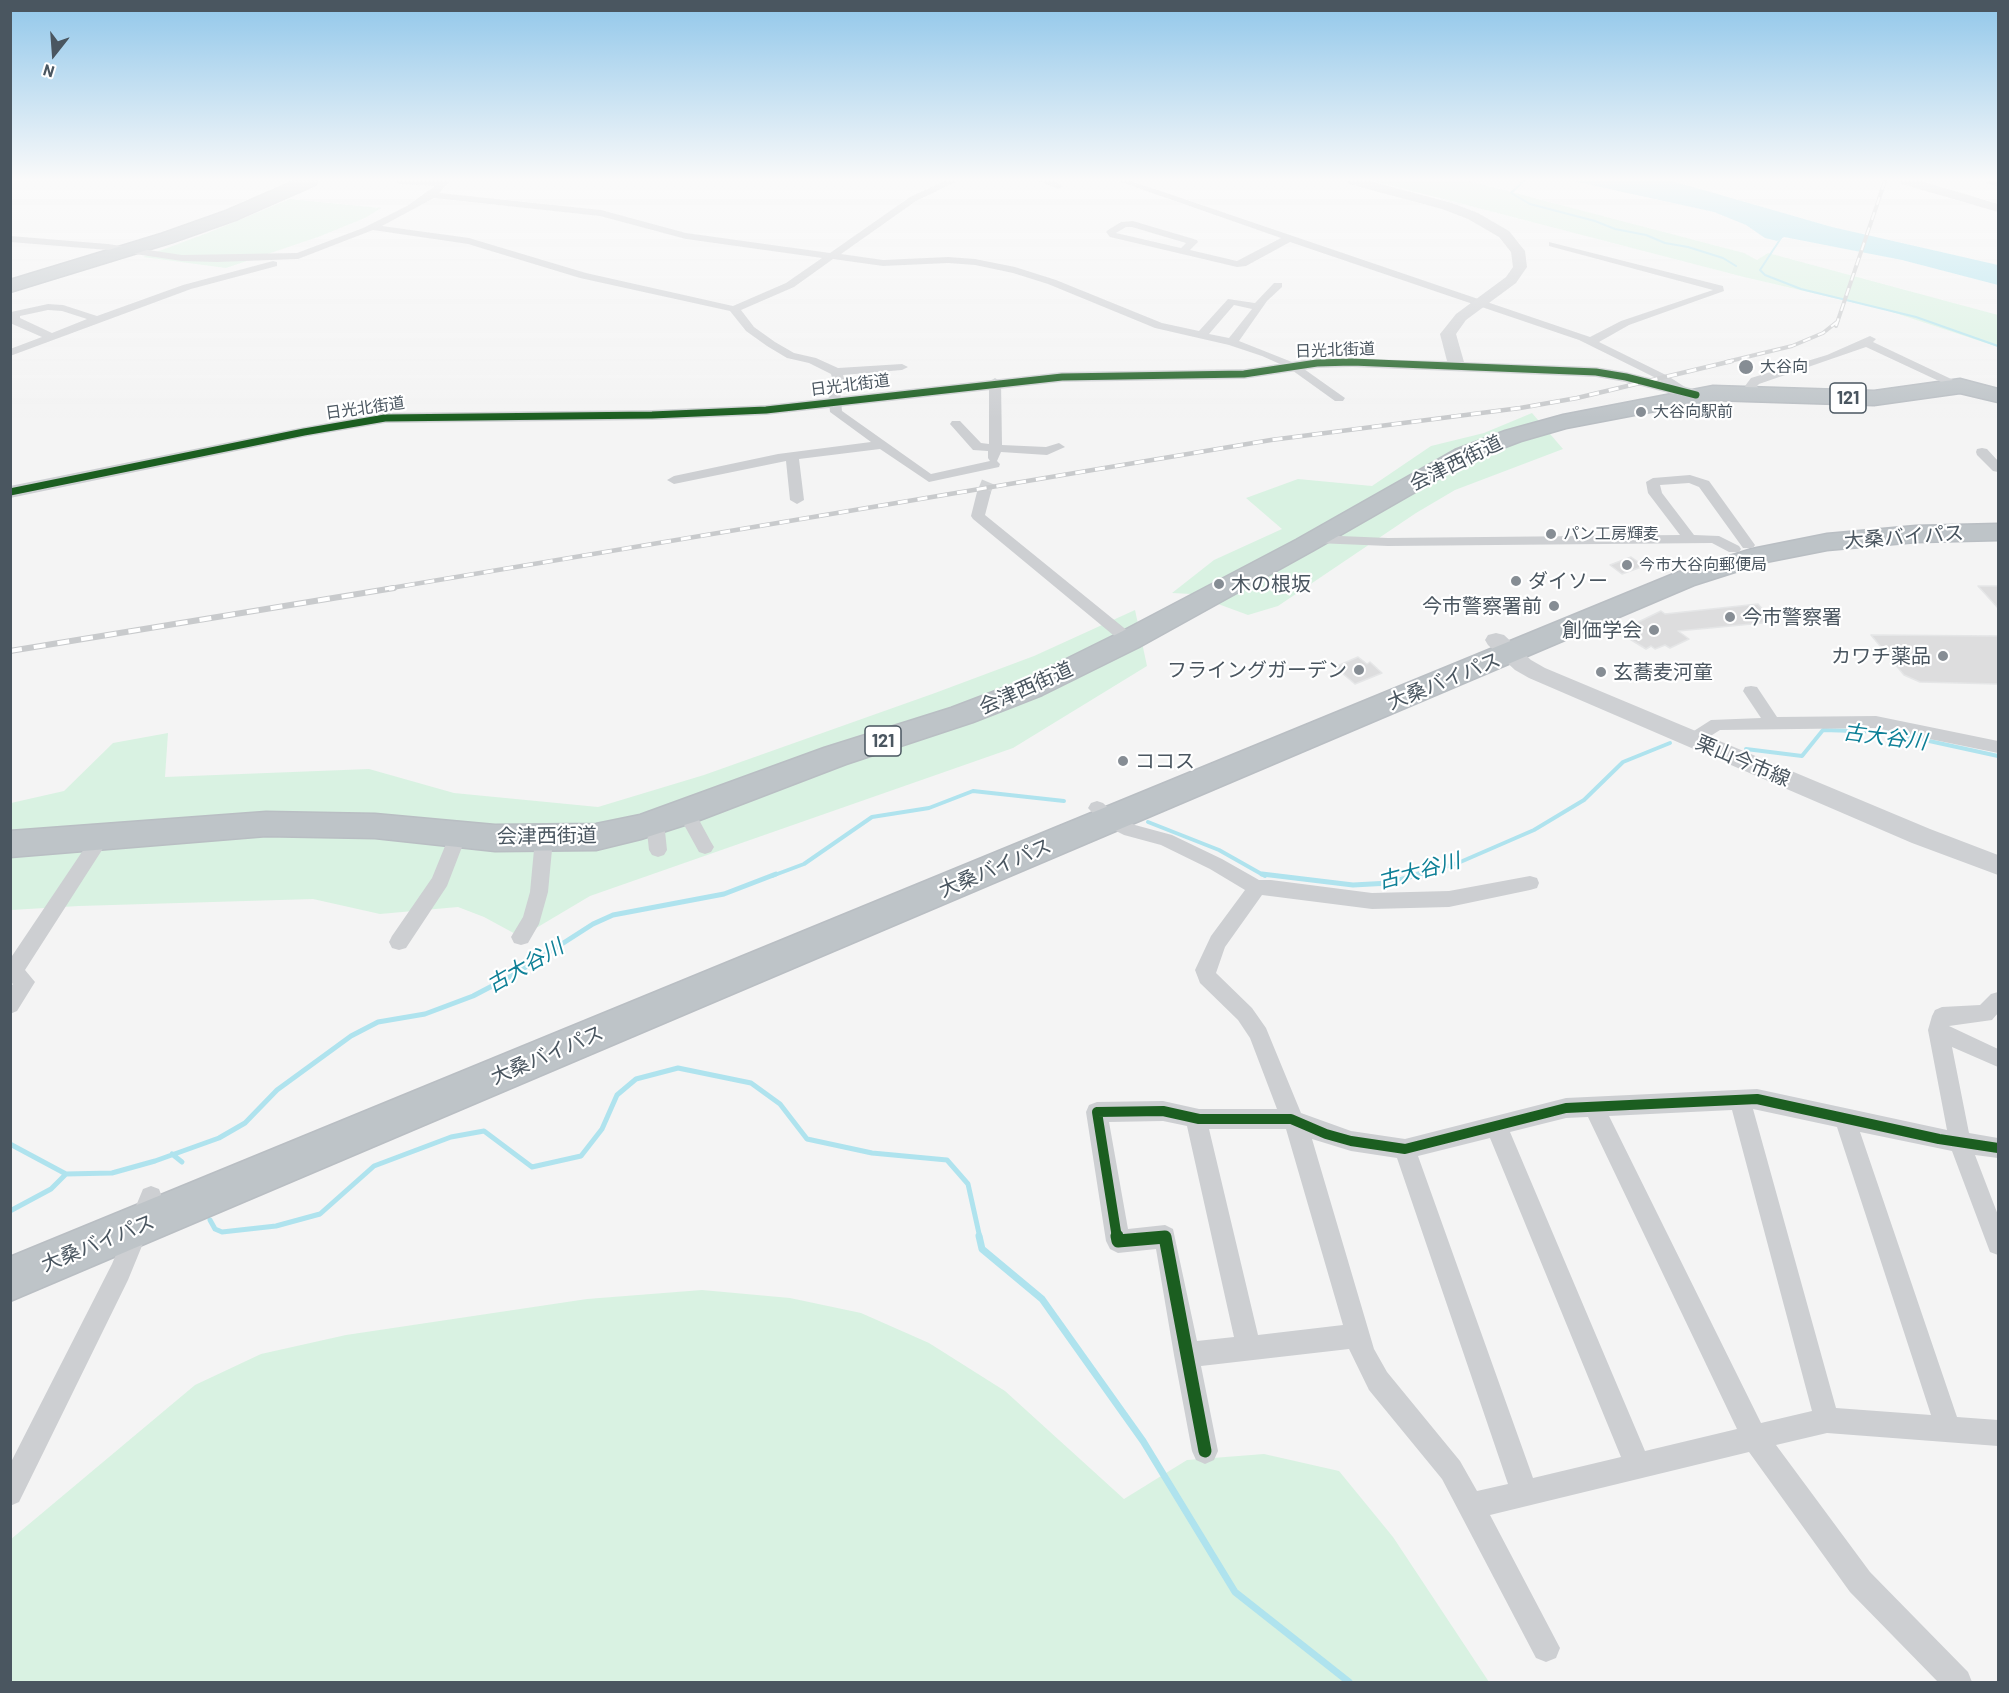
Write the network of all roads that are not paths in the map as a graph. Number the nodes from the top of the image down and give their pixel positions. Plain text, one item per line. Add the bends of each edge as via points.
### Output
1 (92, 260) edge
2 (284, 260) edge
3 (529, 260) edge
4 (825, 260) edge
5 (861, 260) edge
6 (948, 260) edge
7 (948, 260) edge
8 (1224, 260) edge
9 (1249, 260) edge
10 (1353, 260) edge
11 (1519, 260) edge
12 (1615, 260) edge
13 (10, 284) edge
14 (1278, 285) dead end
15 (1479, 303) junction
16 (1259, 307) junction
17 (734, 309) junction
18 (96, 319) junction
19 (1202, 335) junction
20 (52, 337) junction
21 (1232, 342) junction
22 (1590, 342) junction
23 (10, 353) edge
24 (1293, 366) junction
25 (1457, 366) junction
26 (902, 367) dead end
27 (836, 372) junction
28 (995, 382) junction
29 (1960, 386) junction
30 (1688, 392) junction
31 (1755, 393) junction
32 (1998, 396) edge
33 (1339, 398) dead end
34 (835, 402) junction
35 (956, 424) dead end
36 (881, 445) junction
37 (1059, 447) dead end
38 (995, 448) junction
39 (1982, 452) dead end
40 (792, 456) junction
41 (994, 464) junction
42 (1998, 468) edge
43 (674, 480) dead end
44 (10, 492) edge
45 (797, 500) dead end
46 (1998, 522) edge
47 (1998, 532) edge
48 (1316, 539) junction
49 (1741, 547) junction
50 (1696, 558) junction
51 (1129, 640) junction
52 (1503, 647) junction
53 (1751, 692) dead end
54 (1772, 722) junction
55 (1692, 740) junction
56 (1998, 747) edge
57 (686, 812) junction
58 (1103, 814) junction
59 (655, 822) junction
60 (458, 834) junction
61 (102, 836) junction
62 (544, 839) junction
63 (11, 845) edge
64 (705, 847) dead end
65 (658, 850) dead end
66 (1998, 865) edge
67 (1530, 884) dead end
68 (1257, 888) junction
69 (521, 937) dead end
70 (399, 942) dead end
71 (20, 948) edge
72 (1998, 1000) edge
73 (10, 1005) edge
74 (1938, 1030) junction
75 (1998, 1058) edge
76 (1740, 1100) junction
77 (1594, 1107) junction
78 (1196, 1118) junction
79 (1845, 1118) junction
80 (1293, 1120) junction
81 (1496, 1126) junction
82 (1959, 1142) junction
83 (1998, 1148) edge
84 (1405, 1149) junction
85 (146, 1212) junction
86 (1998, 1244) edge
87 (10, 1256) edge
88 (10, 1279) edge
89 (1358, 1336) junction
90 (1249, 1348) junction
91 (1186, 1355) junction
92 (1827, 1420) junction
93 (1948, 1429) junction
94 (1998, 1433) edge
95 (1755, 1438) junction
96 (1205, 1451) dead end
97 (1638, 1466) junction
98 (10, 1493) edge
99 (1525, 1493) junction
100 (1470, 1506) junction
101 (1546, 1648) dead end
102 (1958, 1683) edge

1 - 13 highway
2 - 18 street via 187,287
3 - 17 street
4 - 17 street via 790,285
5 - 7 street
6 - 19 street via 1015,270 1160,326
8 - 9 street via 1242,264
10 - 15 street
11 - 15 street via 1520,267 1503,288
12 - 22 street via 1704,283 1719,291 1625,323
14 - 16 street
15 - 22 street
15 - 25 street via 1448,334
16 - 19 street via 1232,301
16 - 21 street
17 - 27 street via 750,329 771,344 791,356 812,360
18 - 20 street
18 - 20 street via 48,307 15,314 14,320
19 - 21 street
20 - 23 street
21 - 24 street
22 - 30 street
24 - 25 street, 日光北街道 via 1352,362
24 - 28 street, 日光北街道 via 1244,374 1062,376
24 - 33 street
25 - 30 street, 日光北街道 via 1596,372
26 - 27 street
27 - 34 street via 839,382 834,390
28 - 34 street, 日光北街道
28 - 38 street
29 - 31 highway, 会津西街道 / 121 via 1874,398
29 - 31 street via 1868,341 1755,381 1751,386
29 - 32 highway, 会津西街道 / 121
30 - 31 highway, 会津西街道 / 121
30 - 48 highway, 会津西街道 / 121 via 1486,445
34 - 36 street via 836,412
34 - 44 street, 日光北街道 via 766,410 652,415 385,418
35 - 38 street via 977,447
36 - 40 street
36 - 41 street via 929,478
37 - 38 street via 1047,451
38 - 41 street
39 - 42 street
40 - 43 street
40 - 45 street
41 - 51 street via 978,516
46 - 49 highway, 大桑バイパス via 1852,529
47 - 50 highway, 大桑バイパス via 1916,534 1827,542 1761,555
48 - 50 street
48 - 51 highway, 会津西街道 / 121
49 - 50 highway, 大桑バイパス
49 - 50 street via 1704,484 1690,479 1653,482 1655,493
50 - 52 highway, 大桑バイパス
51 - 57 highway, 会津西街道 / 121 via 1000,702 835,756
52 - 55 street, 栗山今市線 via 1536,673
52 - 58 highway, 大桑バイパス
53 - 54 street
54 - 55 street via 1717,724
54 - 56 street via 1876,722
55 - 66 street, 栗山今市線
57 - 59 highway, 会津西街道 / 121
57 - 64 street
58 - 68 street via 1130,830 1166,840 1216,864
58 - 85 highway, 大桑バイパス
59 - 62 highway, 会津西街道 / 121 via 596,837
59 - 65 street
60 - 61 highway, 会津西街道 / 121 via 299,824 228,825
60 - 62 highway, 会津西街道 / 121
60 - 70 street via 440,881
61 - 63 highway, 会津西街道 / 121
61 - 71 street
62 - 69 street via 539,892 532,919
67 - 68 street via 1449,899 1372,901
68 - 80 street via 1218,942 1204,970 1259,1034
71 - 73 street via 13,972 25,982
72 - 74 street via 1985,1014 1942,1016
74 - 75 street
74 - 82 street
76 - 77 street
76 - 79 street via 1757,1099
76 - 92 street
77 - 81 street via 1566,1108
77 - 95 street
78 - 80 street
78 - 90 street
78 - 91 street via 1163,1111 1097,1112 1118,1241 1165,1237
79 - 82 street
79 - 93 street
80 - 84 street via 1351,1141
80 - 89 street
81 - 84 street
81 - 97 street
82 - 83 street
82 - 86 street
84 - 99 street
85 - 87 highway, 大桑バイパス
85 - 88 highway, 大桑バイパス
85 - 98 street
89 - 90 street
89 - 100 street via 1378,1381 1451,1470
90 - 91 street
91 - 96 street
92 - 93 street
92 - 95 street
93 - 94 street
95 - 97 street
95 - 102 street via 1860,1582
97 - 99 street
99 - 100 street
100 - 101 street

